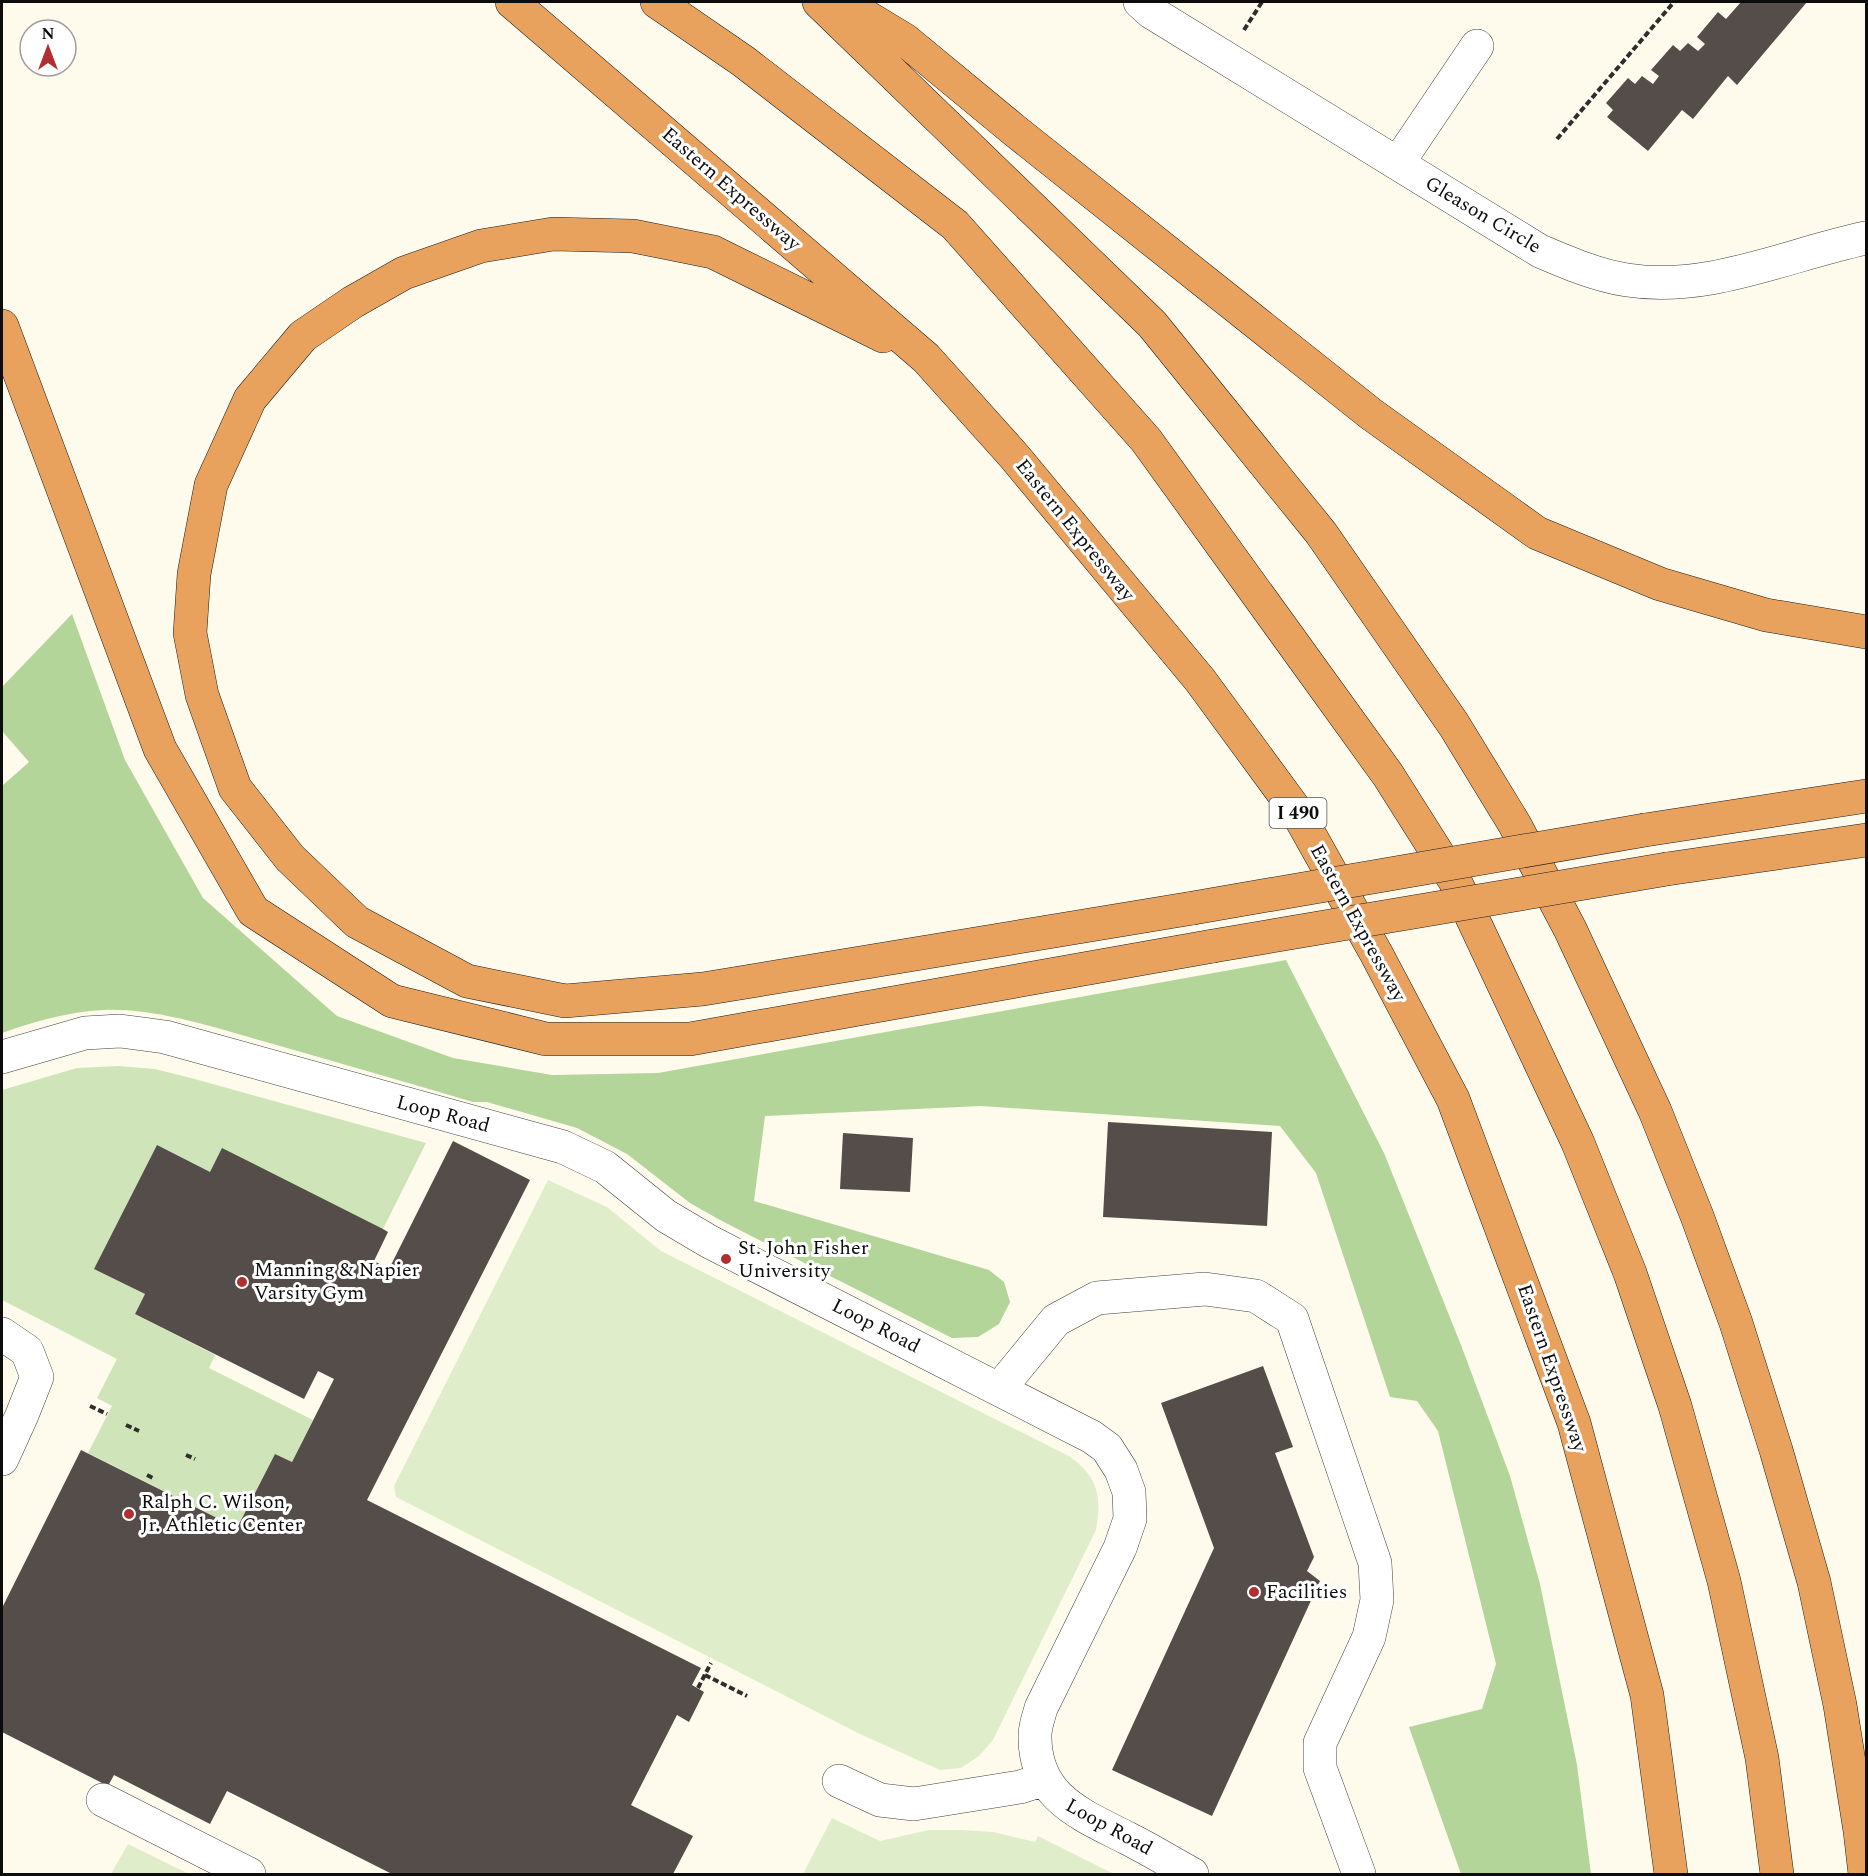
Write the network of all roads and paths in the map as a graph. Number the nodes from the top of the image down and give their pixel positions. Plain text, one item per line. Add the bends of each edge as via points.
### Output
1 (512, 2) edge
2 (657, 2) edge
3 (819, 2) edge
4 (843, 2) edge
5 (1140, 2) edge
6 (1674, 2) edge
7 (1477, 46) dead end
8 (1557, 140) dead end
9 (1398, 164) junction
10 (1866, 238) edge
11 (2, 326) edge
12 (926, 358) junction
13 (1866, 632) edge
14 (1866, 796) edge
15 (1866, 840) edge
16 (2, 1057) edge
17 (2, 1334) edge
18 (1000, 1388) junction
19 (90, 1406) dead end
20 (107, 1414) dead end
21 (126, 1425) dead end
22 (139, 1431) dead end
23 (186, 1455) dead end
24 (2, 1459) edge
25 (195, 1459) dead end
26 (147, 1475) dead end
27 (153, 1478) dead end
28 (711, 1664) dead end
29 (705, 1675) junction
30 (698, 1688) dead end
31 (747, 1696) dead end
32 (1045, 1779) junction
33 (839, 1780) dead end
34 (103, 1800) dead end
35 (249, 1875) edge
36 (1192, 1875) edge
37 (1359, 1875) edge
38 (1671, 1875) edge
39 (1777, 1875) edge
40 (1865, 1875) edge

1 - 12 highway, Eastern Expressway / I 490
2 - 39 highway via 743,62 955,225 1146,440 1388,774 1455,881 1578,1143 1630,1273 1675,1406 1724,1581 1762,1758
3 - 40 highway via 1152,324 1321,533 1454,725 1515,825 1570,929 1655,1111 1736,1323 1814,1582 1840,1706
4 - 13 highway via 905,40 1371,414 1537,533 1660,584 1766,615
5 - 9 street, Gleason Circle
6 - 8 path
7 - 9 street
9 - 10 street, Gleason Circle via 1540,250 1584,269 1628,280 1673,282 1723,275
11 - 15 highway, bridge via 160,749 253,911 392,1001 546,1039 690,1039 1667,869
12 - 14 highway, bridge via 713,252 633,236 553,234 481,246 404,273 353,302 303,336 250,399 211,485 195,574 190,633 202,695 235,788 290,858 357,922 467,981 565,1001 703,989
12 - 38 highway, Eastern Expressway / I 490 via 1014,456 1200,680 1297,812 1453,1099 1574,1423 1647,1695
16 - 18 street, Loop Road via 85,1033 120,1031 165,1037 563,1147 605,1167 666,1216 710,1242
17 - 24 street via 27,1351 37,1377
18 - 32 street, Loop Road via 1107,1448 1129,1492 1130,1519 1120,1548 1041,1708 1034,1733
18 - 37 street via 1056,1320 1097,1298 1204,1289 1256,1296 1292,1319 1375,1563 1377,1600 1369,1637 1320,1743 1320,1768
19 - 20 path
21 - 22 path
23 - 25 path
26 - 27 path
28 - 29 path
29 - 30 path
29 - 31 path
32 - 33 street via 1020,1787 914,1804 880,1800
32 - 36 street, Loop Road via 1060,1800 1078,1814
34 - 35 street

